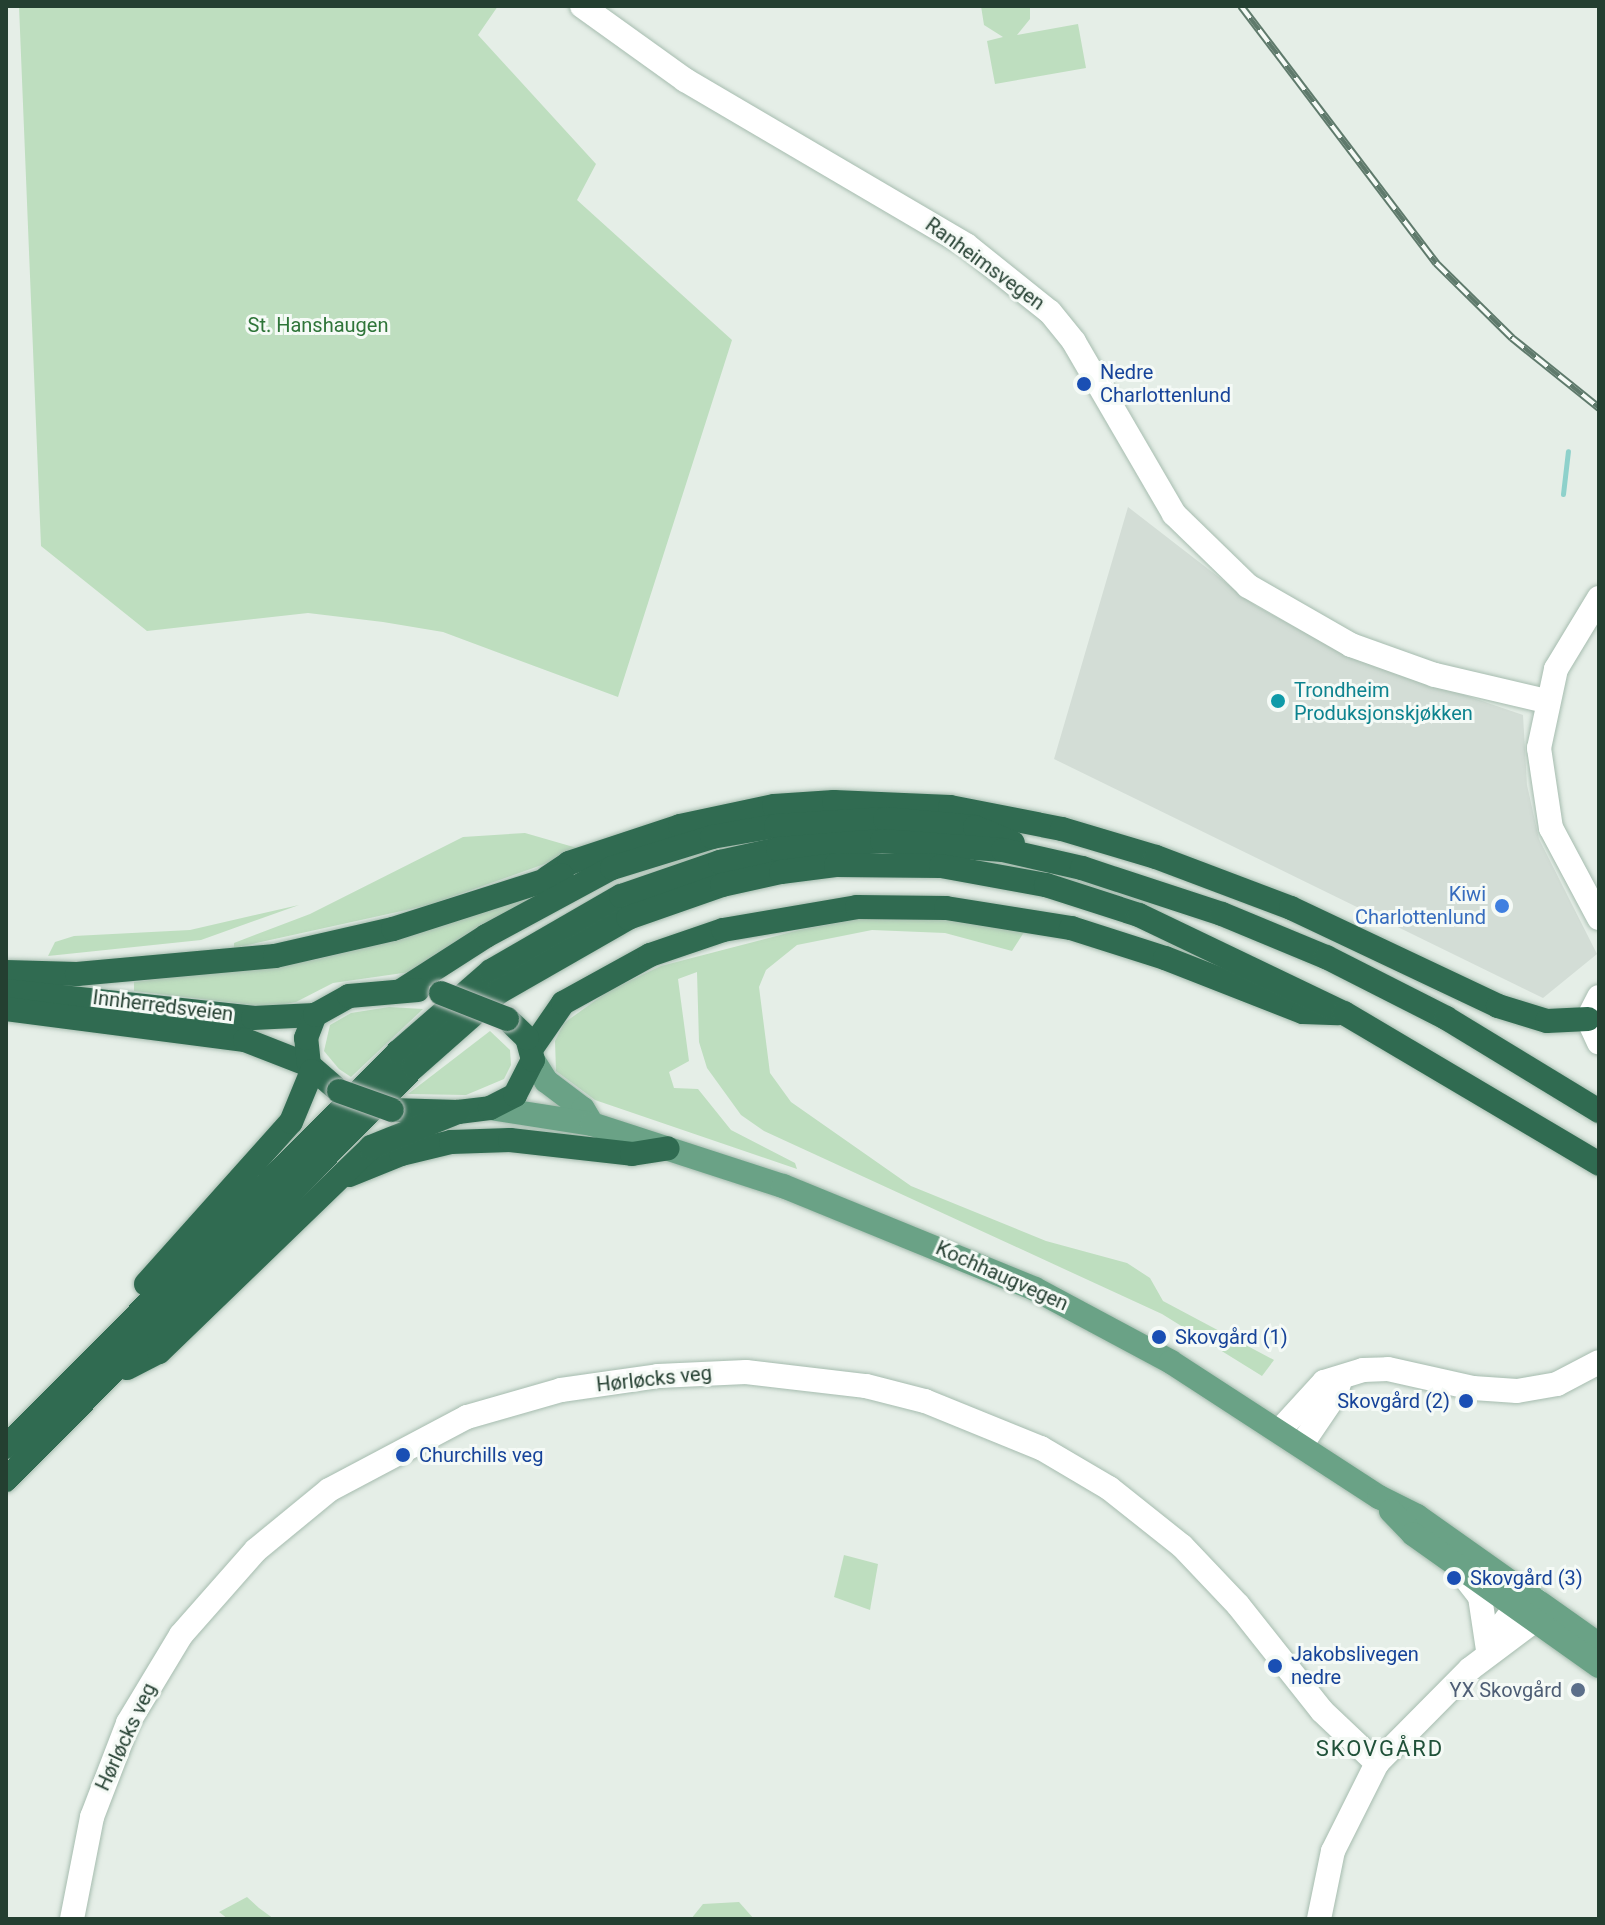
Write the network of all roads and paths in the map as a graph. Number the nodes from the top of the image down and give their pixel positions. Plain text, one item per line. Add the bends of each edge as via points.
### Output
1 (582, 6) edge
2 (1599, 598) edge
3 (1546, 701) junction
4 (1061, 863) junction
5 (612, 868) junction
6 (547, 878) junction
7 (1599, 918) edge
8 (6, 972) edge
9 (402, 990) junction
10 (6, 991) edge
11 (1599, 997) edge
12 (6, 1009) edge
13 (1344, 1013) junction
14 (315, 1015) junction
15 (1588, 1019) junction
16 (1599, 1043) edge
17 (533, 1054) junction
18 (311, 1068) junction
19 (490, 1108) junction
20 (1599, 1111) edge
21 (458, 1112) junction
22 (592, 1124) junction
23 (668, 1148) junction
24 (1599, 1164) edge
25 (338, 1177) junction
26 (1599, 1362) edge
27 (99, 1369) junction
28 (1340, 1380) junction
29 (1280, 1430) junction
30 (1302, 1444) junction
31 (6, 1447) edge
32 (6, 1480) edge
33 (1379, 1497) junction
34 (1456, 1564) junction
35 (1528, 1610) junction
36 (1599, 1645) edge
37 (1489, 1647) junction
38 (1599, 1666) edge
39 (1377, 1763) junction
40 (72, 1919) edge
41 (1319, 1919) edge

1 - 3 street, Ranheimsvegen via 685,80 966,245 1050,312 1074,342 1174,514 1248,586 1351,645 1435,675
2 - 3 street via 1564,651
3 - 7 street via 1539,748 1551,828
4 - 5 highway via 975,827 885,819 750,829
4 - 20 highway via 1182,899 1326,957 1446,1018
4 - 27 highway via 944,843 882,841 792,848 674,876 579,916 491,971 432,1021
5 - 6 highway
5 - 9 highway via 486,936
6 - 8 highway via 393,929 275,956 77,974
6 - 15 highway via 569,863 680,826 774,806 861,802 950,807 1105,840 1291,908 1512,1012 1562,1022
9 - 14 highway via 349,996
9 - 17 highway, bridge via 441,993 507,1019
10 - 14 highway, Innherredsveien via 253,1018
11 - 15 street
12 - 18 highway, Innherredsveien via 245,1040
13 - 17 highway via 1303,1012 1153,954 1043,922 946,908 857,907 723,930 650,955 563,1003
13 - 24 highway
13 - 27 highway via 1139,915 999,874 941,866 851,864 722,885 588,937 499,992
14 - 18 highway via 306,1038
15 - 16 street
17 - 19 highway via 515,1095
17 - 22 main road, Kochhaugvegen via 546,1081 583,1109
18 - 21 highway, Innherredsveien, bridge via 339,1091 392,1110
18 - 27 highway via 291,1122 122,1311
19 - 21 highway
19 - 22 main road, Kochhaugvegen
21 - 25 highway via 387,1138
22 - 23 main road, Kochhaugvegen
23 - 25 highway via 632,1154 510,1140 451,1142
23 - 29 main road, Kochhaugvegen via 829,1203 1035,1289 1137,1342
25 - 27 highway via 159,1352
26 - 28 street via 1557,1384 1517,1391 1473,1388 1388,1369 1363,1370
27 - 31 highway
27 - 32 highway
28 - 29 street via 1324,1382
28 - 30 street
29 - 30 main road, Kochhaugvegen
30 - 33 main road, Kochhaugvegen
33 - 34 main road, Kochhaugvegen via 1413,1534
33 - 35 main road, Kochhaugvegen via 1424,1521
34 - 35 main road, Kochhaugvegen
34 - 37 street via 1480,1597
35 - 36 main road, Kochhaugvegen
35 - 37 street
35 - 38 main road, Kochhaugvegen
37 - 39 street
39 - 40 street, Hørløcks veg via 1322,1711 1238,1605 1182,1546 1109,1488 1041,1448 925,1401 866,1386 767,1373 658,1376 561,1390 467,1417 329,1490 256,1550 181,1635 128,1723 92,1817
39 - 41 street via 1333,1851

